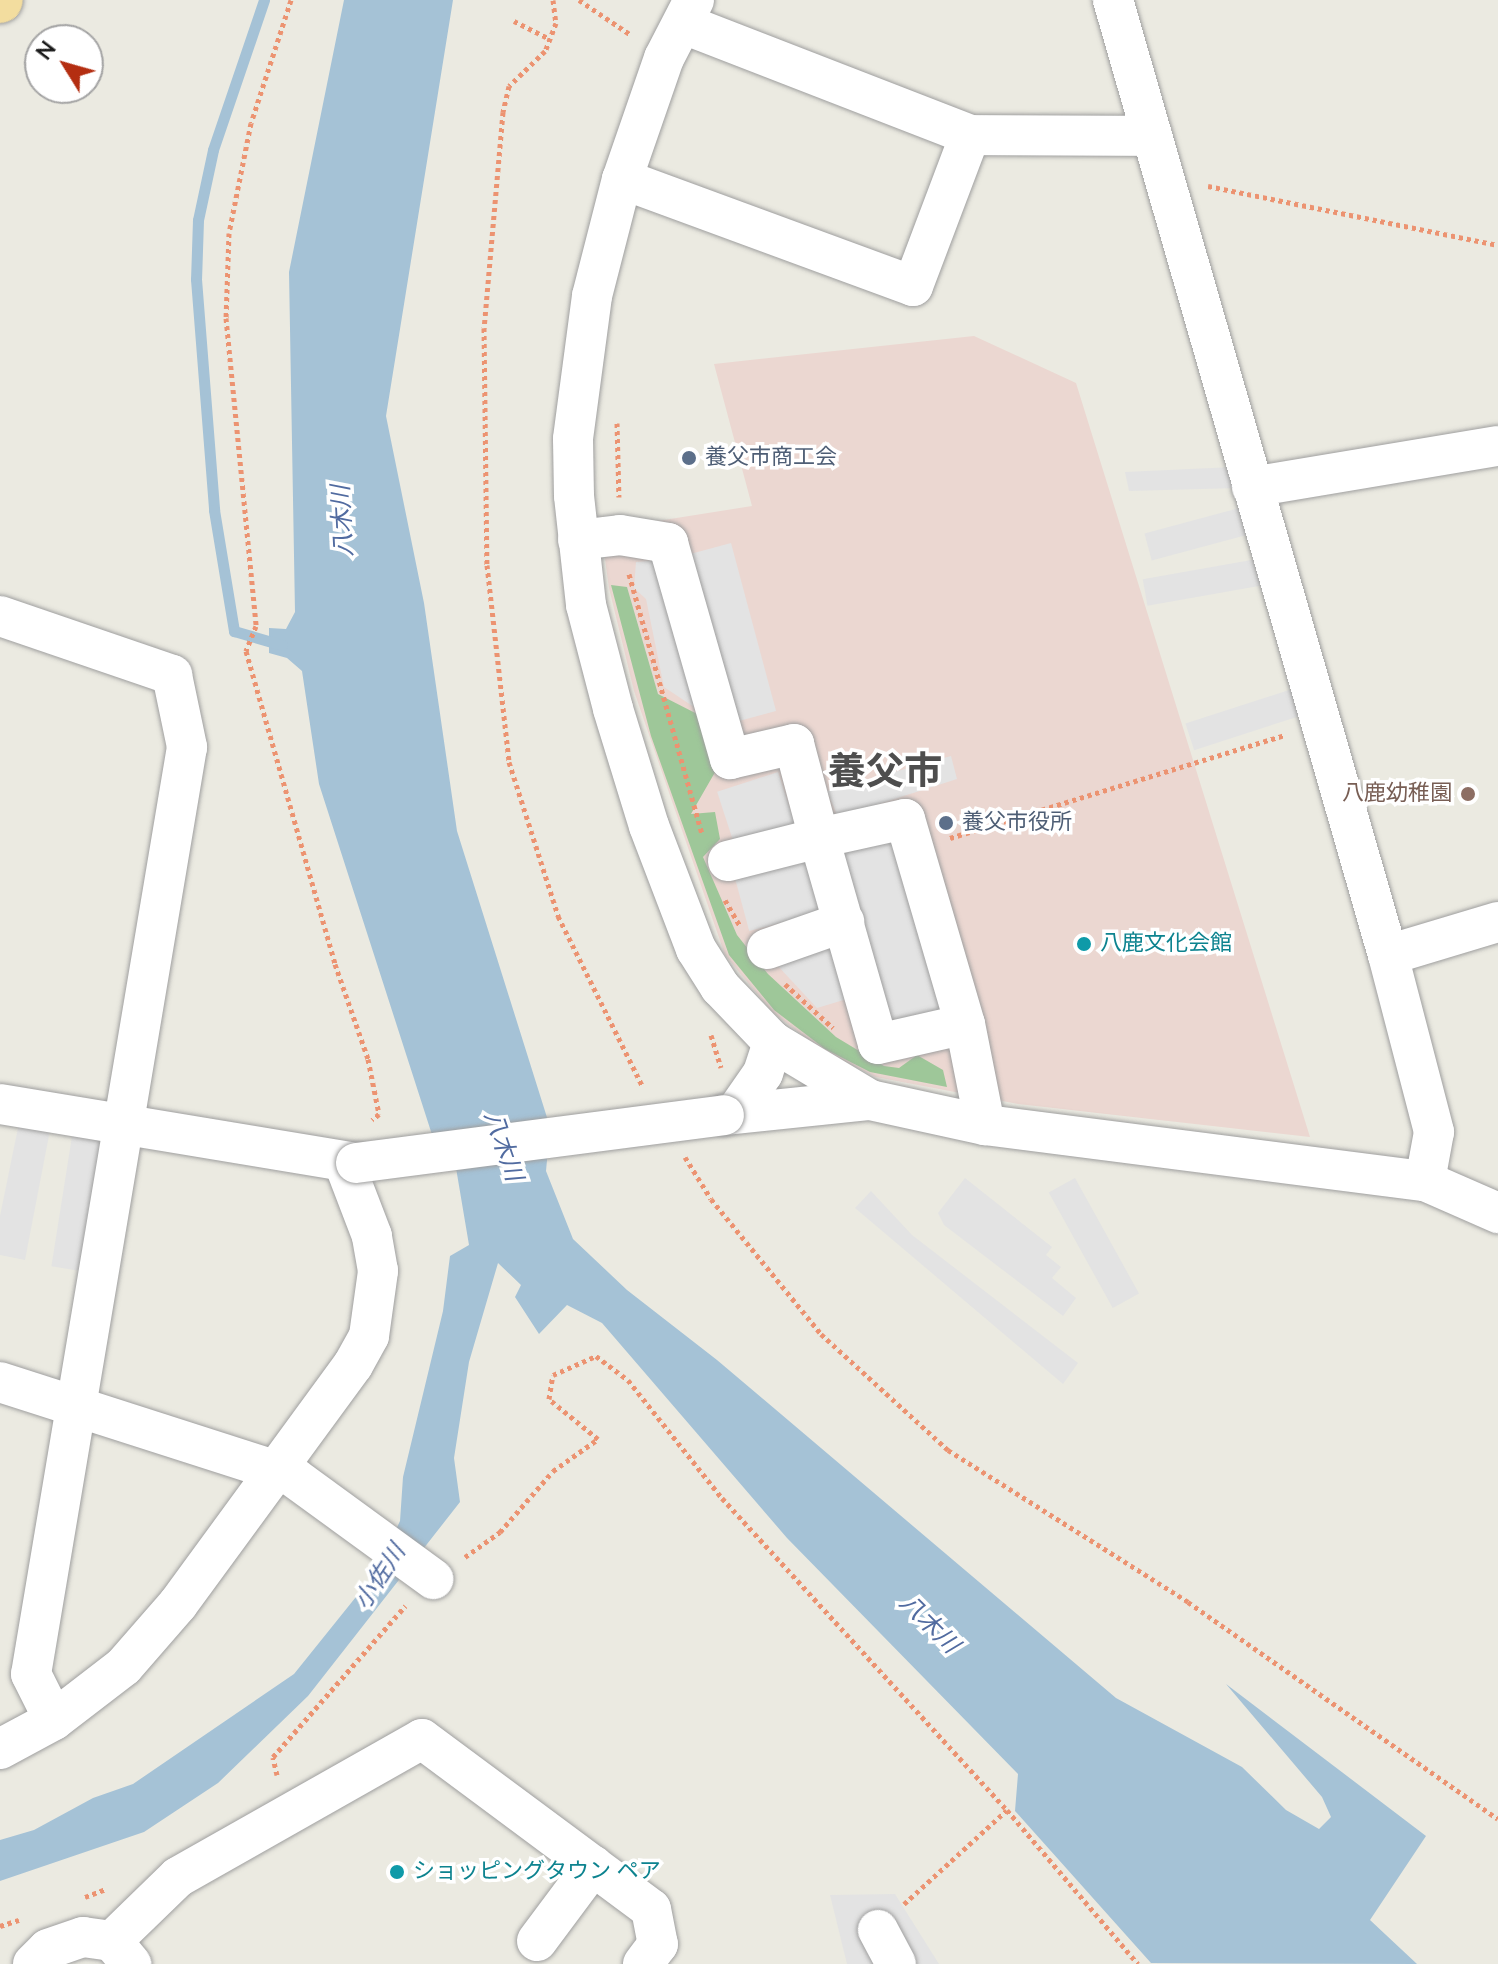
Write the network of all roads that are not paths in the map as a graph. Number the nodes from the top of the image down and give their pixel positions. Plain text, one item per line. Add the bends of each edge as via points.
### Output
1 (1113, 0) edge
2 (689, 12) edge
3 (970, 135) junction
4 (1152, 136) junction
5 (622, 179) junction
6 (1498, 446) edge
7 (1252, 487) junction
8 (578, 540) junction
9 (0, 616) edge
10 (819, 838) junction
11 (728, 861) dead end
12 (844, 922) junction
13 (1498, 922) edge
14 (767, 949) dead end
15 (1388, 955) junction
16 (965, 1024) junction
17 (773, 1042) junction
18 (870, 1100) junction
19 (0, 1104) edge
20 (730, 1114) junction
21 (124, 1125) junction
22 (985, 1125) junction
23 (350, 1163) junction
24 (1425, 1181) junction
25 (1498, 1213) edge
26 (0, 1382) edge
27 (76, 1407) junction
28 (284, 1473) junction
29 (433, 1579) road end
30 (54, 1720) junction
31 (0, 1749) edge
32 (593, 1866) junction
33 (537, 1941) dead end
34 (122, 1953) edge
35 (33, 1964) edge
36 (643, 1964) edge

1 - 4 street
2 - 3 street
2 - 5 street via 664,58
3 - 4 street
3 - 5 street via 913,286
4 - 7 street
5 - 8 street via 592,296 573,439
6 - 7 street
7 - 15 street
8 - 10 street via 620,535 668,543 730,759 794,744
8 - 17 street via 586,605 613,709 649,826 691,935 720,987
9 - 21 street via 172,675 187,747
10 - 11 street
10 - 12 street
10 - 16 street via 905,819
12 - 14 street
12 - 16 street via 878,1044
13 - 15 street
15 - 24 street via 1434,1132
16 - 22 street
17 - 18 street
17 - 20 street via 763,1073
18 - 20 street
18 - 22 street
19 - 21 street
20 - 23 street, bridge
21 - 23 street
21 - 27 street
22 - 24 street
23 - 28 street via 372,1236 378,1301 369,1336
24 - 25 street
26 - 27 street
27 - 28 street
27 - 30 street via 31,1674
28 - 29 street
28 - 30 street via 124,1666
30 - 31 street
32 - 33 street
32 - 34 street via 422,1739 178,1877
32 - 36 street via 651,1909 658,1944
34 - 35 street via 83,1937 48,1949

